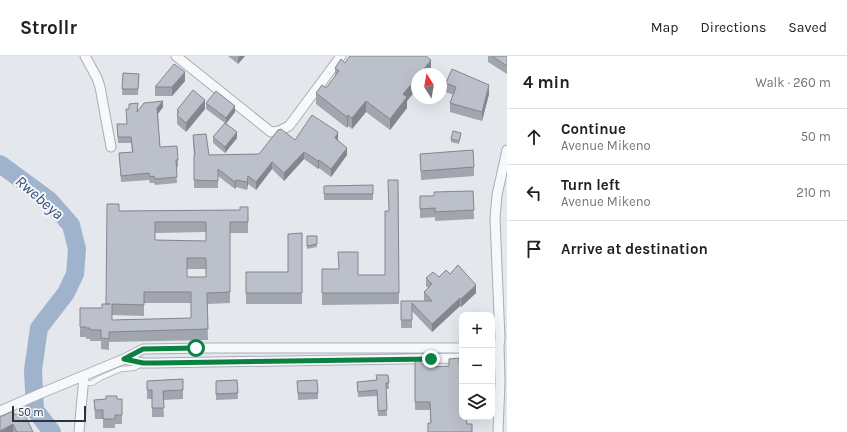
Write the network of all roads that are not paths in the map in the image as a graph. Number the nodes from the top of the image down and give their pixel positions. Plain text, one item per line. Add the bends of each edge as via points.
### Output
1 (85, 56) edge
2 (176, 56) edge
3 (340, 56) edge
4 (111, 147) dead end
5 (507, 150) edge
6 (499, 345) edge
7 (459, 348) edge
8 (459, 358) edge
9 (500, 358) edge
10 (124, 359) junction
11 (143, 363) junction
12 (84, 379) junction
13 (0, 411) edge
14 (79, 432) edge
15 (498, 432) edge

1 - 4 street via 100,87
2 - 3 street via 271,132 289,126
5 - 6 street via 497,195 495,218
6 - 9 street
7 - 10 street via 143,349
8 - 11 street
9 - 15 street
10 - 11 street
10 - 12 street
11 - 12 lane via 134,368 122,369 92,383
12 - 13 street via 44,392
12 - 14 street

